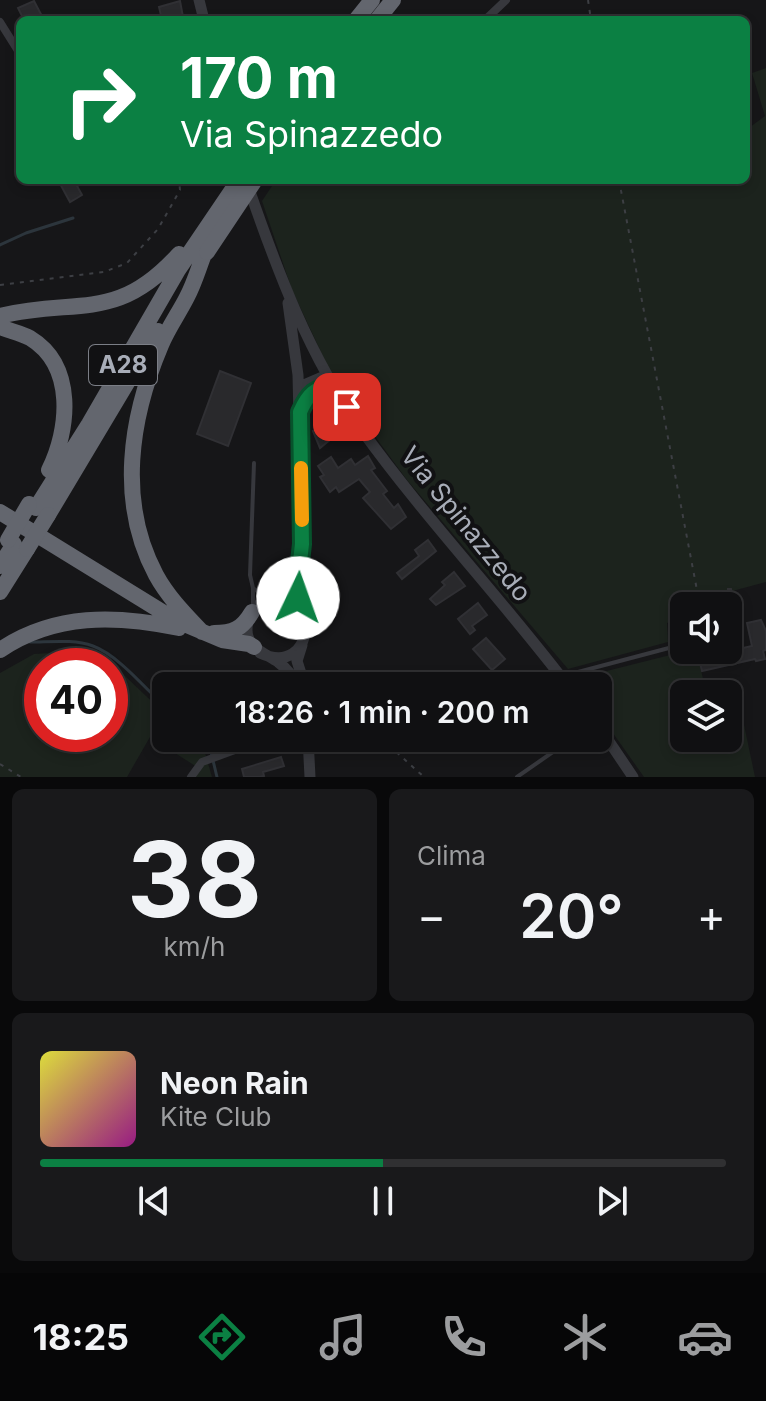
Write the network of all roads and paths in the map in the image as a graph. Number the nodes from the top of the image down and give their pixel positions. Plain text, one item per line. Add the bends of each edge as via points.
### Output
1 (372, 0) edge
2 (393, 0) edge
3 (506, 0) edge
4 (359, 16) edge
5 (380, 16) edge
6 (489, 16) edge
7 (0, 22) edge
8 (16, 48) edge
9 (179, 184) edge
10 (227, 184) edge
11 (236, 184) edge
12 (247, 184) edge
13 (252, 184) edge
14 (620, 184) edge
15 (208, 219) junction
16 (205, 255) junction
17 (0, 285) edge
18 (288, 295) junction
19 (0, 316) edge
20 (0, 327) edge
21 (311, 343) junction
22 (330, 380) junction
23 (298, 381) junction
24 (300, 412) junction
25 (254, 463) dead end
26 (38, 509) junction
27 (0, 512) edge
28 (16, 544) junction
29 (0, 557) edge
30 (0, 566) edge
31 (298, 579) junction
32 (253, 588) junction
33 (0, 592) edge
34 (697, 592) edge
35 (271, 599) junction
36 (252, 612) junction
37 (302, 612) junction
38 (202, 632) junction
39 (302, 645) junction
40 (670, 648) edge
41 (0, 650) edge
42 (257, 650) junction
43 (288, 672) edge
44 (301, 672) edge
45 (557, 672) edge
46 (596, 672) edge
47 (612, 746) edge
48 (230, 752) edge
49 (309, 752) edge
50 (396, 752) edge
51 (553, 752) edge
52 (0, 764) edge
53 (21, 777) edge
54 (191, 777) edge
55 (310, 777) edge
56 (424, 777) edge
57 (517, 777) edge
58 (633, 777) edge

1 - 4 highway
2 - 5 highway
3 - 6 street
7 - 8 street
9 - 17 path via 165,219 127,263 104,272
10 - 15 highway
11 - 15 highway, A28
12 - 18 street
13 - 16 highway, A28, bridge
14 - 34 path
15 - 19 highway via 164,271 142,288 92,306
15 - 26 highway, A28
16 - 26 highway, A28
16 - 38 highway via 143,392 134,430 131,484 142,543 156,575
18 - 21 street, Via Spinazzedo
18 - 23 street
20 - 26 highway via 43,349 62,383 65,412 58,451
21 - 22 street, Via Spinazzedo
21 - 23 street
22 - 23 street
22 - 24 street via 306,398
22 - 45 street, Via Spinazzedo via 361,428
23 - 24 street
24 - 31 street
25 - 32 lane
26 - 28 highway, A28, bridge
27 - 38 highway
28 - 29 highway
28 - 30 highway, A28
28 - 33 highway, A28
31 - 35 street
31 - 37 street
32 - 35 lane
32 - 36 lane
35 - 36 street
35 - 37 street via 288,601
36 - 38 highway via 244,626 231,633
36 - 42 street via 247,630
37 - 39 street via 307,628
38 - 41 highway via 129,619 65,621
38 - 42 highway
39 - 42 street via 287,656 269,657
39 - 44 street via 297,661
40 - 46 lane
42 - 43 street
47 - 58 street
48 - 54 street via 202,762
49 - 55 street
50 - 56 path
51 - 57 lane
52 - 53 path

